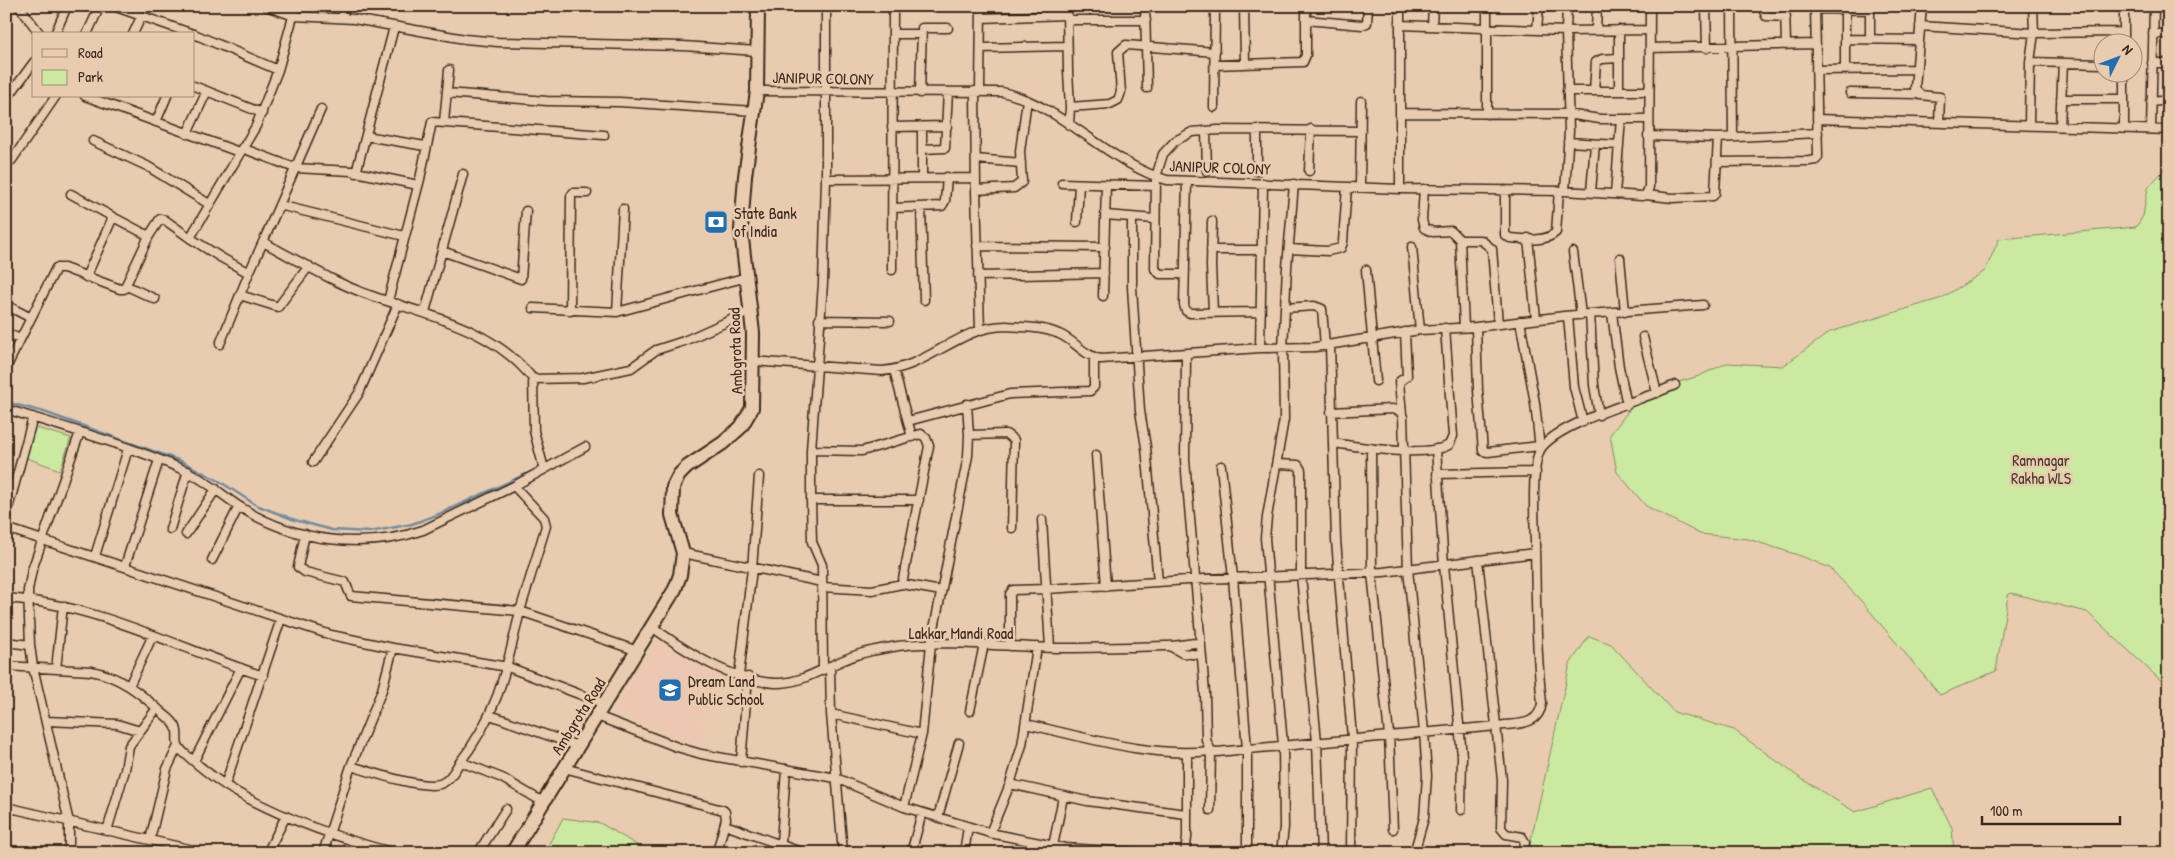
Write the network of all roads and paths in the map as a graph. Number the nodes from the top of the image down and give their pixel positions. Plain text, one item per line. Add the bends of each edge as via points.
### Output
1 (19, 6) edge
2 (66, 6) edge
3 (100, 6) edge
4 (113, 6) edge
5 (266, 6) edge
6 (296, 6) edge
7 (346, 6) edge
8 (758, 6) edge
9 (826, 6) edge
10 (893, 6) edge
11 (981, 6) edge
12 (1067, 6) edge
13 (1145, 6) edge
14 (1215, 6) edge
15 (1244, 6) edge
16 (1306, 6) edge
17 (1368, 6) edge
18 (1400, 6) edge
19 (1433, 6) edge
20 (1487, 6) edge
21 (1539, 6) edge
22 (1567, 6) edge
23 (1597, 6) edge
24 (1650, 6) edge
25 (1706, 6) edge
26 (1732, 6) edge
27 (1762, 6) edge
28 (1785, 6) edge
29 (1922, 6) edge
30 (2033, 6) edge
31 (2124, 6) edge
32 (2154, 6) edge
33 (1815, 8) edge
34 (1870, 8) edge
35 (1845, 10) junction
36 (294, 16) junction
37 (141, 17) junction
38 (342, 17) junction
39 (1786, 17) junction
40 (981, 18) junction
41 (1067, 18) junction
42 (1146, 20) junction
43 (1306, 20) junction
44 (1400, 25) junction
45 (1432, 26) junction
46 (1920, 26) junction
47 (394, 27) junction
48 (948, 28) dead end
49 (1487, 28) junction
50 (1537, 30) junction
51 (1566, 30) junction
52 (1596, 30) junction
53 (1619, 30) junction
54 (1650, 30) junction
55 (172, 31) edge
56 (38, 32) edge
57 (56, 32) edge
58 (88, 32) edge
59 (134, 32) edge
60 (2124, 32) edge
61 (2092, 33) edge
62 (195, 34) edge
63 (893, 34) junction
64 (921, 34) junction
65 (2034, 34) junction
66 (2153, 34) junction
67 (2169, 34) edge
68 (1845, 39) junction
69 (1870, 40) junction
70 (1919, 40) junction
71 (1816, 44) junction
72 (1786, 45) junction
73 (1067, 46) junction
74 (1733, 47) junction
75 (981, 48) junction
76 (1146, 48) junction
77 (1650, 48) junction
78 (1707, 48) junction
79 (757, 51) junction
80 (1215, 52) junction
81 (1619, 58) junction
82 (2030, 62) junction
83 (2063, 63) junction
84 (2152, 63) junction
85 (2169, 63) edge
86 (1215, 64) junction
87 (1245, 64) junction
88 (2092, 64) edge
89 (32, 65) edge
90 (1845, 69) junction
91 (1916, 69) junction
92 (278, 70) junction
93 (449, 70) dead end
94 (1816, 70) junction
95 (2124, 82) edge
96 (195, 86) edge
97 (1147, 88) dead end
98 (827, 90) junction
99 (207, 91) junction
100 (757, 91) junction
101 (978, 91) junction
102 (1567, 91) junction
103 (1594, 91) junction
104 (1619, 91) junction
105 (1649, 91) junction
106 (948, 92) junction
107 (447, 93) junction
108 (891, 93) junction
109 (920, 93) junction
110 (1850, 93) dead end
111 (1918, 94) junction
112 (55, 98) edge
113 (91, 98) edge
114 (110, 98) edge
115 (167, 98) edge
116 (2061, 99) junction
117 (2124, 99) junction
118 (6, 100) edge
119 (1027, 100) junction
120 (2169, 100) edge
121 (1361, 101) dead end
122 (2151, 102) junction
123 (108, 104) junction
124 (1070, 107) junction
125 (1214, 107) dead end
126 (321, 109) dead end
127 (754, 111) junction
128 (262, 113) junction
129 (1401, 113) junction
130 (1487, 114) junction
131 (1567, 114) junction
132 (1621, 119) junction
133 (1649, 119) junction
134 (1817, 119) junction
135 (156, 122) junction
136 (444, 122) junction
137 (1939, 123) junction
138 (1069, 125) junction
139 (922, 126) junction
140 (947, 126) junction
141 (2029, 126) junction
142 (2060, 126) junction
143 (892, 127) junction
144 (2124, 128) junction
145 (1257, 129) junction
146 (1311, 129) junction
147 (2151, 129) junction
148 (2169, 130) edge
149 (1206, 131) junction
150 (1361, 131) junction
151 (1818, 133) junction
152 (187, 134) junction
153 (604, 135) dead end
154 (366, 136) junction
155 (1648, 136) junction
156 (1733, 137) junction
157 (1718, 138) junction
158 (93, 141) dead end
159 (1568, 142) junction
160 (1595, 144) junction
161 (1619, 145) junction
162 (425, 146) junction
163 (922, 149) junction
164 (241, 150) junction
165 (976, 159) junction
166 (1718, 162) junction
167 (6, 163) edge
168 (1021, 163) junction
169 (295, 168) junction
170 (1207, 171) dead end
171 (1257, 171) dead end
172 (1309, 171) dead end
173 (356, 172) junction
174 (463, 174) dead end
175 (922, 177) junction
176 (1156, 177) junction
177 (894, 178) junction
178 (947, 178) junction
179 (976, 178) junction
180 (826, 179) junction
181 (1187, 181) junction
182 (1264, 183) junction
183 (1062, 184) dead end
184 (1079, 184) junction
185 (1294, 184) junction
186 (418, 185) junction
187 (1106, 185) junction
188 (1156, 186) junction
189 (1346, 186) junction
190 (1360, 187) junction
191 (1400, 189) junction
192 (1424, 189) junction
193 (976, 190) junction
194 (1505, 190) junction
195 (1562, 191) junction
196 (1591, 192) junction
197 (587, 193) dead end
198 (71, 194) dead end
199 (1615, 194) junction
200 (1646, 195) junction
201 (209, 204) junction
202 (279, 205) junction
203 (920, 207) junction
204 (893, 208) junction
205 (623, 209) dead end
206 (526, 211) dead end
207 (1106, 215) junction
208 (113, 218) junction
209 (1132, 218) junction
210 (1156, 220) junction
211 (1212, 221) dead end
212 (1077, 222) dead end
213 (149, 236) junction
214 (404, 236) junction
215 (190, 238) junction
216 (1528, 238) junction
217 (1460, 240) junction
218 (263, 242) junction
219 (977, 246) junction
220 (1105, 247) junction
221 (1412, 247) dead end
222 (1289, 249) junction
223 (1211, 250) junction
224 (1262, 250) junction
225 (442, 251) junction
226 (1573, 252) dead end
227 (1620, 258) dead end
228 (309, 266) junction
229 (892, 270) dead end
230 (1366, 270) dead end
231 (249, 273) junction
232 (1104, 273) junction
233 (1184, 274) junction
234 (978, 276) junction
235 (86, 277) junction
236 (747, 277) junction
237 (127, 286) junction
238 (240, 295) junction
239 (1103, 296) dead end
240 (155, 299) dead end
241 (924, 300) dead end
242 (388, 301) junction
243 (398, 304) junction
244 (6, 305) edge
245 (1703, 305) dead end
246 (533, 308) dead end
247 (1285, 308) junction
248 (570, 311) junction
249 (751, 311) junction
250 (425, 312) junction
251 (617, 312) junction
252 (1213, 312) junction
253 (1261, 312) junction
254 (1625, 312) junction
255 (1612, 313) junction
256 (1590, 314) junction
257 (1581, 315) junction
258 (1568, 316) junction
259 (30, 318) junction
260 (1536, 319) junction
261 (819, 320) junction
262 (890, 321) dead end
263 (1520, 321) junction
264 (1498, 324) junction
265 (1464, 327) junction
266 (1476, 327) junction
267 (1446, 328) junction
268 (980, 330) junction
269 (1420, 330) junction
270 (1405, 332) junction
271 (6, 333) edge
272 (1643, 337) dead end
273 (1371, 338) junction
274 (20, 339) junction
275 (220, 344) dead end
276 (1328, 345) junction
277 (1260, 348) junction
278 (1283, 349) junction
279 (1186, 354) junction
280 (1138, 356) junction
281 (1094, 358) junction
282 (753, 361) junction
283 (817, 365) junction
284 (6, 368) edge
285 (894, 370) junction
286 (532, 379) junction
287 (1376, 381) dead end
288 (1676, 386) dead end
289 (1657, 393) junction
290 (967, 404) junction
291 (1627, 405) junction
292 (6, 409) edge
293 (1331, 412) junction
294 (1402, 414) junction
295 (1599, 415) junction
296 (33, 417) junction
297 (908, 421) junction
298 (1582, 422) junction
299 (80, 432) junction
300 (969, 435) junction
301 (912, 437) junction
302 (1333, 443) junction
303 (585, 447) dead end
304 (1371, 448) junction
305 (1540, 448) junction
306 (128, 449) junction
307 (1436, 449) junction
308 (812, 450) junction
309 (1405, 450) junction
310 (1096, 455) dead end
311 (159, 460) junction
312 (313, 462) dead end
313 (1278, 464) junction
314 (1221, 466) dead end
315 (544, 469) junction
316 (188, 471) junction
317 (1536, 472) junction
318 (1437, 474) junction
319 (759, 476) dead end
320 (514, 486) junction
321 (216, 490) junction
322 (811, 500) junction
323 (919, 500) junction
324 (240, 506) junction
325 (6, 516) edge
326 (1042, 520) dead end
327 (6, 528) edge
328 (1012, 528) dead end
329 (170, 530) dead end
330 (186, 534) dead end
331 (305, 534) junction
332 (43, 540) junction
333 (1535, 553) junction
334 (683, 554) junction
335 (95, 556) junction
336 (212, 560) dead end
337 (1478, 560) junction
338 (1444, 564) junction
339 (124, 566) junction
340 (752, 569) junction
341 (1408, 569) junction
342 (1372, 573) junction
343 (1339, 574) junction
344 (1301, 575) junction
345 (1269, 577) junction
346 (1234, 578) junction
347 (1196, 580) junction
348 (1158, 582) junction
349 (902, 584) junction
350 (822, 585) junction
351 (1106, 586) junction
352 (1047, 589) junction
353 (941, 591) junction
354 (6, 598) edge
355 (28, 600) junction
356 (63, 606) junction
357 (520, 611) junction
358 (281, 620) junction
359 (652, 627) junction
360 (153, 635) junction
361 (6, 642) edge
362 (1200, 643) junction
363 (931, 644) junction
364 (984, 644) junction
365 (30, 645) junction
366 (1010, 646) junction
367 (1170, 646) junction
368 (1037, 647) junction
369 (1050, 647) junction
370 (393, 648) junction
371 (638, 651) junction
372 (1201, 655) junction
373 (6, 666) edge
374 (33, 667) junction
375 (508, 667) junction
376 (240, 668) junction
377 (827, 668) junction
378 (56, 669) junction
379 (739, 675) junction
380 (263, 676) junction
381 (748, 677) junction
382 (129, 686) junction
383 (605, 704) junction
384 (157, 708) junction
385 (970, 711) dead end
386 (831, 714) junction
387 (490, 715) junction
388 (597, 716) junction
389 (46, 721) junction
390 (1026, 724) junction
391 (1497, 726) junction
392 (1459, 729) junction
393 (140, 731) junction
394 (1424, 732) junction
395 (922, 734) junction
396 (1388, 735) junction
397 (1352, 738) junction
398 (1317, 742) junction
399 (959, 743) dead end
400 (1282, 745) junction
401 (178, 746) junction
402 (578, 746) junction
403 (1247, 749) junction
404 (1211, 751) junction
405 (1187, 754) junction
406 (194, 761) junction
407 (461, 762) junction
408 (741, 762) junction
409 (351, 766) junction
410 (564, 768) junction
411 (786, 770) junction
412 (836, 778) junction
413 (1010, 784) junction
414 (225, 785) junction
415 (1063, 797) junction
416 (542, 802) junction
417 (904, 807) junction
418 (8, 808) edge
419 (506, 810) dead end
420 (1210, 810) dead end
421 (1461, 810) dead end
422 (922, 813) junction
423 (1186, 814) junction
424 (286, 816) junction
425 (938, 817) junction
426 (6, 818) edge
427 (69, 822) junction
428 (725, 825) junction
429 (968, 827) junction
430 (1393, 829) dead end
431 (107, 831) junction
432 (330, 833) junction
433 (990, 833) junction
434 (150, 840) junction
435 (781, 843) junction
436 (1053, 846) junction
437 (718, 848) dead end
438 (391, 852) edge
439 (69, 853) edge
440 (195, 853) edge
441 (267, 853) edge
442 (323, 853) edge
443 (478, 853) edge
444 (512, 853) edge
445 (777, 853) edge
446 (804, 853) edge
447 (843, 853) edge
448 (911, 853) edge
449 (964, 853) edge
450 (1143, 853) edge
451 (1185, 853) edge
452 (1246, 853) edge
453 (1282, 853) edge
454 (1320, 853) edge
455 (1351, 853) edge
456 (1414, 853) edge
457 (1523, 853) edge

1 - 56 street
2 - 57 street
3 - 58 street
4 - 37 street
5 - 36 street
6 - 36 street
7 - 38 street
8 - 79 main road, Ambgrota Road
9 - 98 street
10 - 63 street
11 - 40 street
12 - 41 street
13 - 42 street
14 - 80 street
15 - 87 street
16 - 43 street
17 - 43 street via 1367,23 1362,26
18 - 44 street
19 - 45 street
20 - 49 street
21 - 50 street
22 - 51 street
23 - 52 street
24 - 54 street
25 - 78 street
26 - 74 street
27 - 39 street via 1766,16
28 - 39 street
29 - 46 street
30 - 65 street
31 - 60 street
32 - 66 street
33 - 35 street
33 - 71 street
34 - 35 street
34 - 69 street
35 - 68 street
36 - 38 street
36 - 92 street
37 - 55 street
37 - 59 street
38 - 47 street
39 - 72 street
40 - 41 street
40 - 75 street
41 - 42 street
41 - 73 street
42 - 76 street
43 - 87 street via 1303,62
44 - 45 street
44 - 129 street
45 - 49 street
46 - 65 street
46 - 70 street
47 - 79 street via 482,41
47 - 154 street
48 - 64 street via 923,27
49 - 50 street
49 - 130 street
50 - 51 street
51 - 52 street
51 - 102 street
52 - 53 street
53 - 54 street
53 - 81 street
54 - 77 street
61 - 65 street
62 - 92 street
63 - 64 street
63 - 108 street
64 - 109 street
65 - 82 street
66 - 67 street
66 - 84 street
68 - 69 street
68 - 90 street
69 - 70 street
70 - 91 street
71 - 72 street
71 - 94 street
72 - 74 street
73 - 75 street
73 - 124 street
74 - 78 street
74 - 156 street
75 - 101 street
76 - 80 street
76 - 97 street
76 - 124 street via 1126,45 1120,50 1121,92 1115,102
77 - 78 street
77 - 105 street
79 - 100 main road, Ambgrota Road
80 - 86 street
81 - 103 street via 1596,62
81 - 104 street
82 - 83 street
82 - 141 street
83 - 88 street
83 - 116 street
84 - 85 street
84 - 122 street
86 - 87 street
86 - 125 street
89 - 118 street
90 - 91 street
90 - 94 street
91 - 111 street via 1915,88
92 - 128 street
93 - 107 street
94 - 134 street
95 - 117 street
96 - 99 street
98 - 100 street, JANIPUR COLONY
98 - 108 street, JANIPUR COLONY
98 - 180 street
99 - 128 street
99 - 152 street
100 - 127 main road, Ambgrota Road
101 - 106 street, JANIPUR COLONY
101 - 119 street, JANIPUR COLONY via 1002,92
101 - 165 street
102 - 103 street
102 - 131 street
103 - 104 street
104 - 105 street
105 - 133 street
106 - 109 street, JANIPUR COLONY
106 - 140 street
107 - 127 street via 547,102 620,102
107 - 136 street
108 - 109 street, JANIPUR COLONY
108 - 143 street
110 - 111 street
111 - 137 street via 1940,97
112 - 167 street via 12,160
113 - 123 street
114 - 123 street
115 - 135 street
116 - 117 street
116 - 142 street
117 - 144 street
119 - 138 street, JANIPUR COLONY
119 - 168 street
120 - 122 street
121 - 150 street
122 - 147 street
123 - 135 street
124 - 138 street
126 - 169 street
127 - 236 main road, Ambgrota Road via 741,213 741,240
128 - 164 street
129 - 130 street
129 - 191 street
130 - 131 street
131 - 132 street
131 - 159 street
132 - 133 street
132 - 161 street
133 - 155 street
134 - 137 street
134 - 151 street
135 - 152 street
136 - 153 street
136 - 162 street via 430,124
137 - 141 street
138 - 176 street, JANIPUR COLONY
139 - 140 street
139 - 143 street
139 - 163 street
140 - 163 street via 945,148
141 - 142 street
142 - 144 street
143 - 177 street
144 - 147 street
145 - 146 street
145 - 149 street
145 - 171 street
146 - 150 street
146 - 172 street
147 - 148 street
149 - 170 street
149 - 176 street via 1192,132 1168,147
150 - 190 street
151 - 156 street
151 - 166 street via 1819,153 1814,161
152 - 164 street
154 - 162 street
154 - 173 street
155 - 157 street
155 - 200 street via 1649,187
156 - 157 street
157 - 166 street
158 - 201 street via 147,166
159 - 160 street
159 - 195 street
160 - 161 street
160 - 196 street
161 - 199 street
162 - 186 street
163 - 175 street
164 - 169 street
164 - 201 street
165 - 168 street
165 - 179 street
166 - 200 street, JANIPUR COLONY via 1713,196 1672,198
168 - 193 street via 1022,176 1018,186
169 - 173 street
169 - 202 street
173 - 186 street
174 - 225 street
175 - 177 street
175 - 178 street
176 - 181 street, JANIPUR COLONY
176 - 188 street
177 - 180 street
177 - 204 street
178 - 179 street
178 - 203 street via 942,206
179 - 193 street
180 - 261 street
181 - 182 street, JANIPUR COLONY
181 - 233 street
182 - 185 street, JANIPUR COLONY
182 - 224 street
183 - 184 street
184 - 187 street
184 - 212 street
185 - 189 street, JANIPUR COLONY
185 - 222 street
186 - 214 street
187 - 188 street
187 - 207 street
188 - 210 street
189 - 190 street, JANIPUR COLONY
189 - 222 street via 1341,248 1328,251
190 - 191 street, JANIPUR COLONY
191 - 192 street, JANIPUR COLONY
192 - 194 street, JANIPUR COLONY
192 - 217 street via 1424,228 1433,232 1451,231
193 - 219 street
194 - 195 street, JANIPUR COLONY
194 - 216 street via 1505,235
195 - 196 street, JANIPUR COLONY
195 - 216 street via 1556,232 1544,239
196 - 199 street, JANIPUR COLONY
197 - 248 street via 570,196
198 - 208 street
199 - 200 street, JANIPUR COLONY
201 - 215 street
202 - 214 street
202 - 218 street
203 - 204 street
203 - 241 street
204 - 229 street
205 - 251 street
206 - 225 street via 521,279
207 - 209 street
207 - 220 street
208 - 213 street
208 - 235 street
209 - 210 street
209 - 280 street via 1132,286
210 - 233 street via 1155,269 1160,274
211 - 223 street
213 - 215 street via 162,219
213 - 237 street
214 - 242 street
215 - 231 street
216 - 260 street
217 - 264 street via 1481,240 1492,249
217 - 265 street
218 - 228 street
218 - 231 street
219 - 220 street
219 - 234 street
220 - 232 street
221 - 269 street
222 - 247 street
223 - 224 street
223 - 252 street
224 - 253 street
225 - 250 street
226 - 257 street
227 - 254 street
228 - 238 street via 278,307
228 - 242 street via 345,285
230 - 273 street
231 - 238 street
232 - 234 street
232 - 239 street
233 - 252 street via 1186,311
234 - 268 street
235 - 237 street via 120,289
235 - 259 street via 56,268
236 - 249 main road, Ambgrota Road
236 - 251 street
237 - 240 street
238 - 275 street
242 - 243 street
243 - 250 street
243 - 312 street via 359,393
244 - 259 street
245 - 254 street
246 - 248 street
247 - 276 street via 1314,306 1322,309
247 - 278 street
248 - 251 street
249 - 282 main road, Ambgrota Road
249 - 286 street via 656,350 631,368 583,378
250 - 286 street via 493,343 516,360
252 - 253 street
253 - 277 street
254 - 255 street
255 - 256 street
255 - 291 street
256 - 257 street
256 - 295 street
257 - 258 street
258 - 260 street
258 - 298 street via 1574,387
259 - 274 street
260 - 263 street
261 - 262 street
261 - 283 street
263 - 264 street
263 - 305 street
264 - 266 street
265 - 266 street
265 - 267 street
266 - 305 street via 1482,450
267 - 269 street
267 - 307 street via 1453,436 1449,445
268 - 281 street via 1004,326 1051,331 1074,342
268 - 285 street
269 - 270 street
270 - 273 street
270 - 294 street via 1407,376 1399,382
271 - 274 street
272 - 289 street
273 - 276 street
273 - 287 street
274 - 284 street
276 - 278 street
276 - 293 street
277 - 278 street
277 - 279 street
278 - 313 street via 1284,419
279 - 280 street
279 - 347 street via 1185,460
280 - 281 street
280 - 348 street via 1140,411 1146,440
281 - 290 street via 1094,387 1090,391 1010,394
282 - 283 street
282 - 334 main road, Ambgrota Road via 752,408 741,427 687,467 673,487 672,515
283 - 285 street
283 - 308 street
285 - 297 street
286 - 315 street via 535,436
288 - 289 street
289 - 291 street
290 - 297 street
290 - 300 street
291 - 295 street
292 - 296 street
293 - 294 street via 1392,409
293 - 302 street
294 - 309 street
295 - 298 street
296 - 299 street
296 - 325 street
297 - 301 street
298 - 305 street
299 - 306 street
299 - 332 street
300 - 328 street via 1006,434 1014,440
300 - 353 street via 966,466
301 - 308 street via 862,451
301 - 323 street via 921,434 928,442
302 - 304 street
302 - 343 street
303 - 315 street
304 - 309 street
304 - 342 street
305 - 317 street
306 - 311 street
306 - 335 street
307 - 309 street
307 - 318 street
308 - 322 street
309 - 341 street
310 - 351 street
311 - 316 street
311 - 339 street
313 - 344 street via 1298,465 1301,470
313 - 345 street via 1266,528
314 - 346 street
315 - 320 street
316 - 321 street
316 - 329 street
317 - 318 street
317 - 333 street
318 - 338 street
319 - 340 street
320 - 331 street via 408,535 360,541
320 - 357 street via 544,518 546,526
321 - 324 street
321 - 330 street
322 - 323 street
322 - 350 street via 812,542 822,565
323 - 349 street
324 - 331 street via 258,517
324 - 336 street
326 - 352 street
327 - 332 street
331 - 357 street via 298,567 305,572 345,582 351,596
332 - 335 street
332 - 355 street via 29,579
333 - 337 street
333 - 391 street via 1541,708 1535,719 1528,723
334 - 340 street
334 - 359 main road, Ambgrota Road via 675,589
335 - 339 street
337 - 338 street
337 - 391 street
338 - 341 street
338 - 392 street
339 - 358 street
340 - 350 street
340 - 379 street
341 - 342 street
341 - 394 street
342 - 343 street
342 - 396 street
343 - 344 street
343 - 397 street
344 - 345 street
344 - 398 street
345 - 346 street
345 - 400 street
346 - 347 street
346 - 403 street
347 - 348 street
347 - 362 street
348 - 351 street
349 - 350 street via 872,590
349 - 353 street
350 - 377 street
351 - 352 street
352 - 366 street via 1011,591
352 - 369 street
353 - 363 street
354 - 355 street
355 - 356 street
355 - 365 street
356 - 360 street
356 - 378 street
357 - 371 street
357 - 375 street
358 - 370 street
358 - 380 street
359 - 371 main road, Ambgrota Road
359 - 379 street, Lakkar Mandi Road via 701,660
360 - 376 street
360 - 382 street
361 - 365 street
362 - 367 street
362 - 372 street
363 - 364 street, Lakkar Mandi Road
363 - 377 street, Lakkar Mandi Road via 867,652
363 - 395 street
364 - 366 street, Lakkar Mandi Road
364 - 385 street
365 - 374 street
366 - 368 street, Lakkar Mandi Road
367 - 369 street, Lakkar Mandi Road
367 - 372 street via 1182,653
368 - 369 street, Lakkar Mandi Road
368 - 390 street
370 - 375 street
370 - 409 street via 382,690
371 - 383 main road, Ambgrota Road
372 - 404 street via 1206,740
373 - 374 street
374 - 378 street
374 - 389 street
375 - 383 street
375 - 387 street
376 - 380 street
376 - 406 street
377 - 381 street, Lakkar Mandi Road via 784,682
377 - 386 street
378 - 382 street via 103,673
379 - 381 street, Lakkar Mandi Road
380 - 414 street
381 - 408 street
382 - 384 street
383 - 388 main road, Ambgrota Road
384 - 393 street
384 - 401 street via 176,727
386 - 395 street
386 - 412 street
387 - 402 street
387 - 407 street
388 - 402 main road, Ambgrota Road
388 - 408 street via 677,747
389 - 393 street via 117,724
389 - 427 street
390 - 405 street via 1128,746
390 - 413 street
391 - 392 street
391 - 457 street via 1502,792 1500,828 1506,834 1522,837 1525,842
392 - 394 street
392 - 421 street via 1463,778
393 - 431 street via 129,746
394 - 396 street
394 - 456 street via 1426,807
395 - 417 street
396 - 397 street
396 - 430 street
397 - 398 street
397 - 455 street
398 - 400 street
398 - 454 street
399 - 425 street
400 - 403 street
400 - 453 street
401 - 406 street
401 - 434 street via 167,769
402 - 410 main road, Ambgrota Road
403 - 404 street
403 - 452 street
404 - 405 street
404 - 420 street
405 - 423 street
406 - 414 street
407 - 409 street via 445,782 433,785
407 - 416 street via 502,778
408 - 411 street
409 - 432 street
410 - 416 main road, Ambgrota Road
410 - 428 street via 723,810
411 - 412 street
411 - 435 street
412 - 417 street
412 - 447 street
413 - 415 street
413 - 433 street
414 - 424 street
415 - 423 street
415 - 436 street
416 - 444 main road, Ambgrota Road
417 - 422 street
418 - 426 street
418 - 427 street
419 - 443 street
422 - 425 street
422 - 448 street
423 - 451 street
424 - 432 street
424 - 441 street
425 - 429 street
427 - 431 street
427 - 439 street
428 - 435 street
428 - 437 street
429 - 433 street
429 - 449 street
431 - 434 street
432 - 438 street
432 - 442 street
433 - 436 street
434 - 440 street via 189,848
435 - 445 street
435 - 446 street
436 - 450 street

